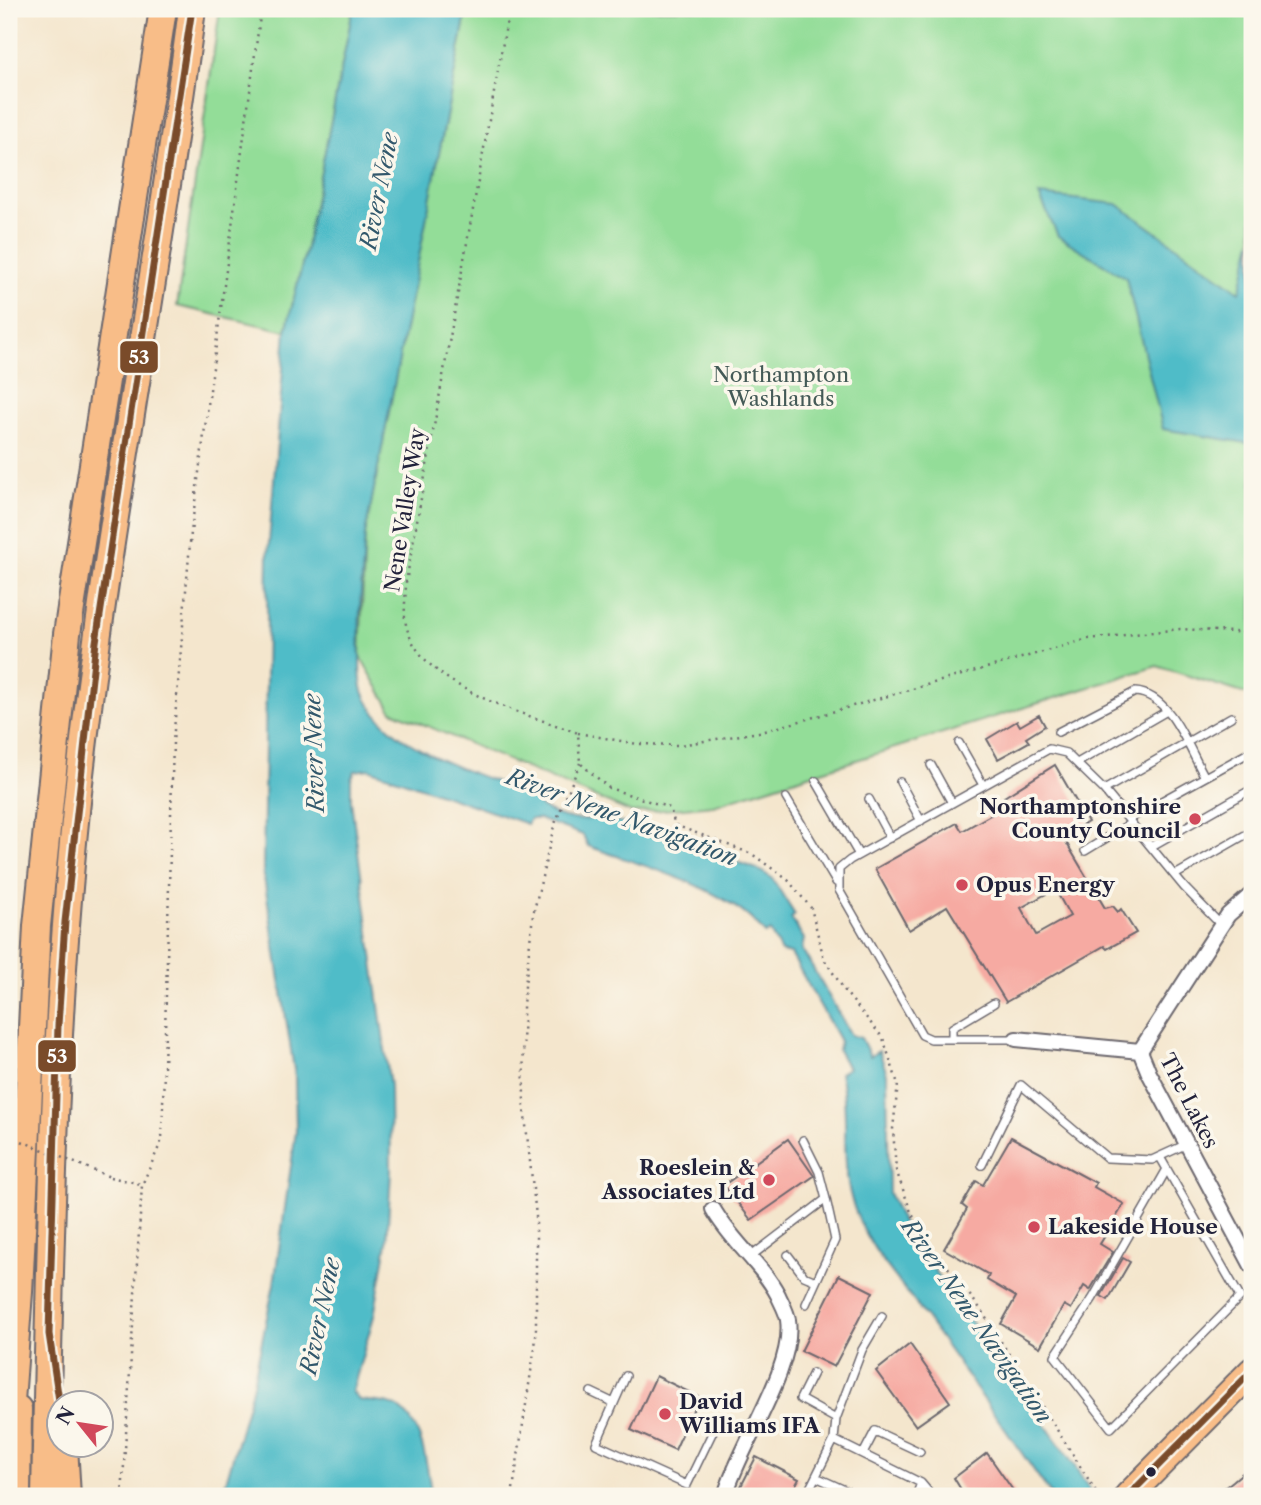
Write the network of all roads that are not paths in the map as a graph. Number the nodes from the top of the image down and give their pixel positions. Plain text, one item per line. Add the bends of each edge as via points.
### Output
1 (163, 9) edge
2 (192, 9) edge
3 (1167, 711) junction
4 (1231, 717) dead end
5 (1058, 732) dead end
6 (959, 743) dead end
7 (1185, 743) junction
8 (1252, 751) edge
9 (1077, 764) junction
10 (931, 765) dead end
11 (1205, 777) junction
12 (816, 781) dead end
13 (900, 782) dead end
14 (984, 785) junction
15 (1252, 789) edge
16 (1104, 790) junction
17 (786, 798) dead end
18 (869, 799) dead end
19 (952, 803) junction
20 (921, 821) junction
21 (1130, 821) junction
22 (1252, 831) edge
23 (890, 838) junction
24 (1152, 846) junction
25 (1085, 851) dead end
26 (859, 855) junction
27 (1175, 875) junction
28 (838, 884) junction
29 (1252, 894) edge
30 (1222, 925) junction
31 (993, 1003) dead end
32 (952, 1039) junction
33 (1016, 1039) joint
34 (1140, 1051) junction
35 (803, 1140) dead end
36 (1187, 1144) junction
37 (1160, 1157) junction
38 (982, 1164) dead end
39 (1167, 1169) junction
40 (825, 1199) junction
41 (713, 1209) dead end
42 (788, 1255) dead end
43 (750, 1257) junction
44 (1252, 1266) edge
45 (816, 1281) junction
46 (19, 1292) junction
47 (806, 1304) dead end
48 (882, 1317) dead end
49 (49, 1334) junction
50 (1252, 1371) edge
51 (814, 1373) dead end
52 (626, 1376) dead end
53 (57, 1390) edge
54 (591, 1392) dead end
55 (614, 1403) junction
56 (836, 1419) junction
57 (9, 1429) edge
58 (750, 1433) junction
59 (834, 1440) junction
60 (920, 1452) dead end
61 (863, 1454) junction
62 (65, 1460) edge
63 (816, 1477) junction
64 (921, 1483) junction
65 (17, 1496) edge
66 (46, 1496) edge
67 (67, 1496) edge
68 (725, 1496) edge
69 (806, 1496) edge
70 (858, 1496) edge
71 (916, 1496) edge
72 (932, 1496) edge
73 (1128, 1496) edge

1 - 46 highway via 67,634 37,926
2 - 49 highway via 79,783 58,1025
3 - 5 lane via 1153,696 1135,692
3 - 7 lane
3 - 9 lane
4 - 7 lane
6 - 14 lane
7 - 11 lane
7 - 16 lane
8 - 11 lane
9 - 14 lane via 1066,752 1049,749
9 - 16 lane
10 - 19 lane
11 - 21 lane
12 - 26 lane
13 - 20 lane
14 - 19 lane
15 - 24 lane
16 - 21 lane
17 - 28 lane
18 - 23 lane
19 - 20 lane
20 - 23 lane
21 - 24 lane
21 - 25 lane
22 - 27 lane
23 - 26 lane
24 - 27 lane
26 - 28 lane via 839,869
27 - 30 lane
28 - 32 lane via 922,1035
29 - 30 street, The Lakes
30 - 34 street, The Lakes
31 - 32 lane via 952,1028
32 - 33 lane
33 - 34 street
34 - 36 street, The Lakes
35 - 40 lane via 819,1172
36 - 37 lane
36 - 44 street, The Lakes
37 - 38 lane via 1107,1158 1021,1085
37 - 39 lane
39 - 39 lane via 1240,1297 1111,1429 1055,1356
40 - 43 lane
40 - 45 lane via 835,1240
41 - 43 street via 725,1231
42 - 45 lane via 804,1276
43 - 58 street via 788,1318 788,1345
45 - 47 lane
46 - 57 highway
46 - 65 highway
48 - 56 lane via 862,1350
49 - 53 highway
49 - 66 highway
50 - 73 highway
51 - 56 lane via 800,1399
52 - 55 lane
54 - 55 lane
55 - 58 lane via 596,1444 687,1486 718,1421
56 - 59 lane
58 - 68 street
59 - 61 lane
59 - 63 lane
60 - 61 lane via 875,1430
61 - 64 lane
62 - 67 highway
63 - 69 lane
63 - 70 lane
64 - 71 lane
64 - 72 lane

